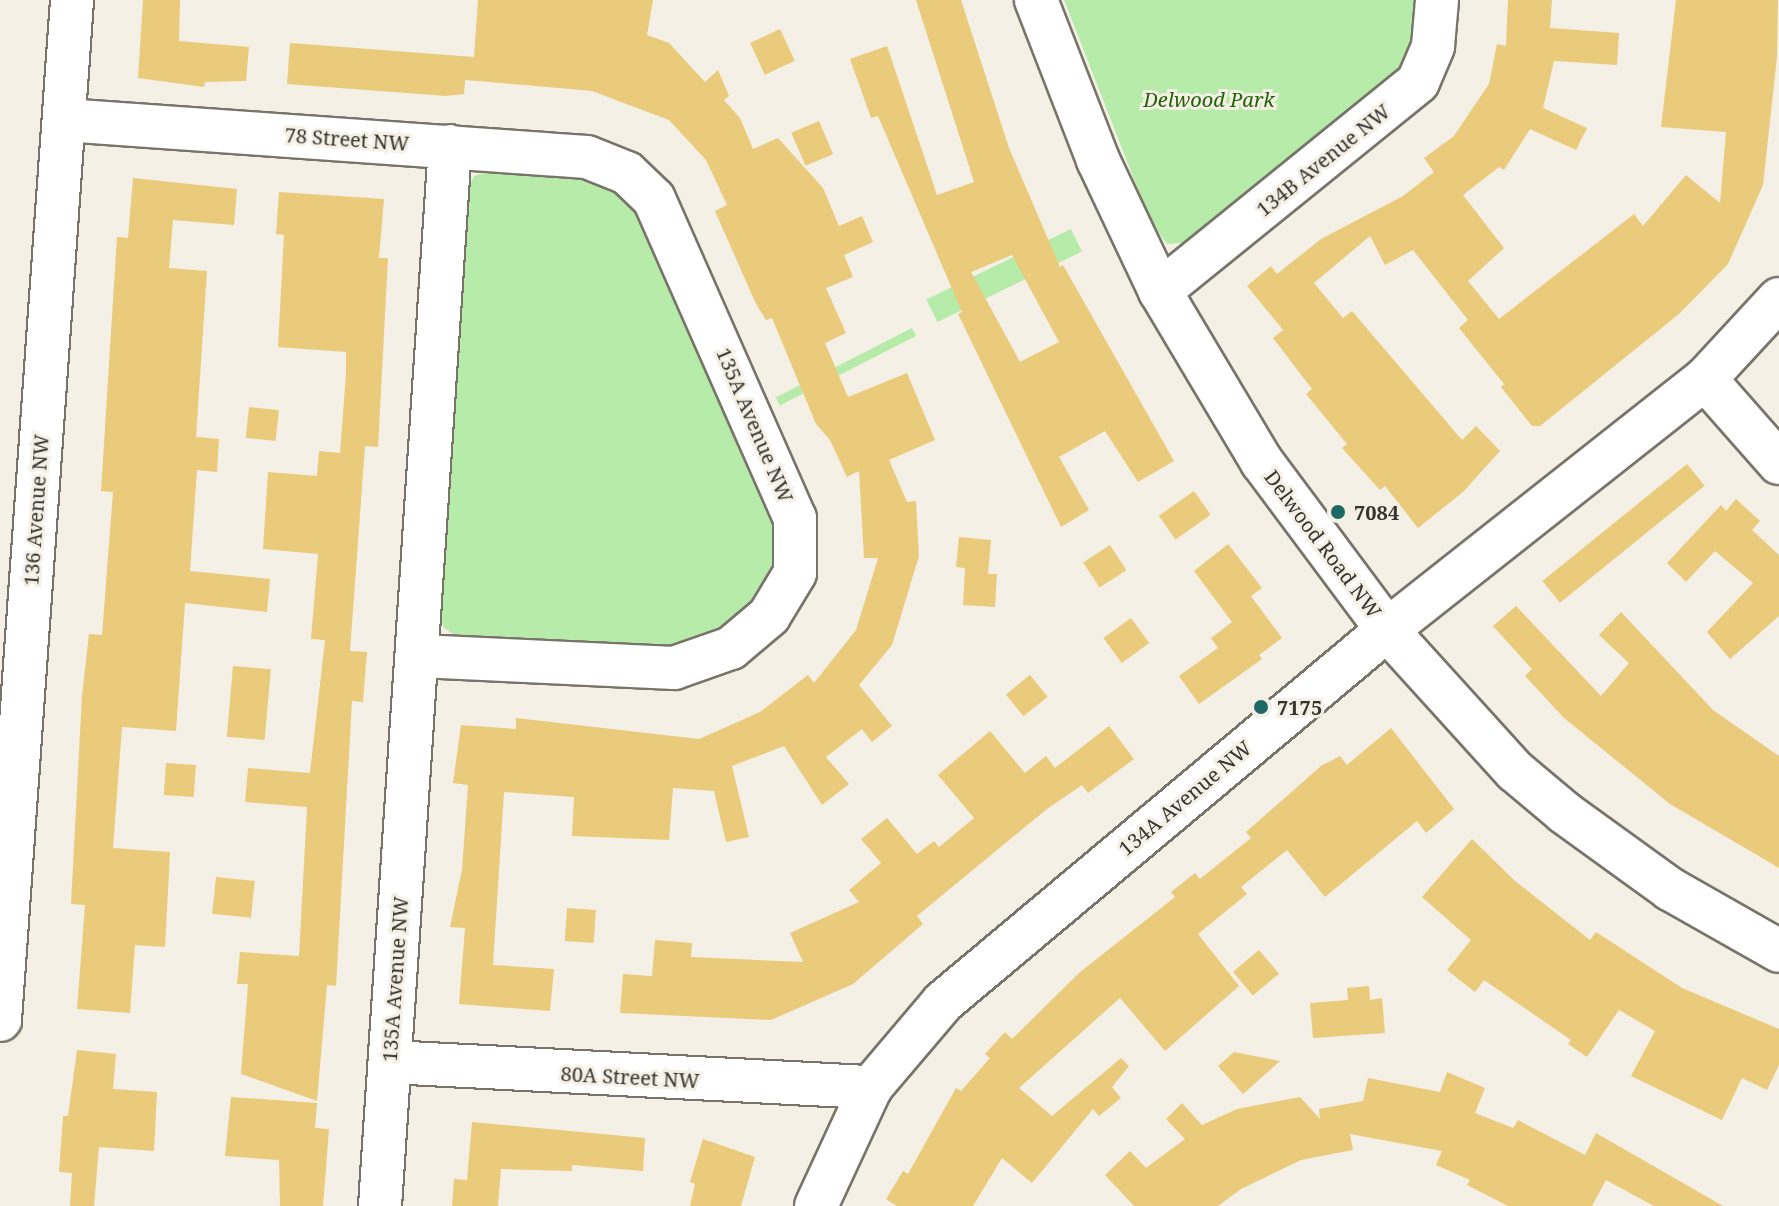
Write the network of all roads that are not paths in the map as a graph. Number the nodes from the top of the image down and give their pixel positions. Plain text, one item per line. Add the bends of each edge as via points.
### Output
1 (72, 0) edge
2 (1036, 0) edge
3 (1437, 0) edge
4 (64, 120) junction
5 (450, 146) junction
6 (627, 173) joint
7 (1160, 291) junction
8 (1779, 299) edge
9 (1705, 379) junction
10 (1779, 463) edge
11 (18, 521) edge
12 (1387, 630) junction
13 (419, 656) junction
14 (1779, 951) edge
15 (0, 1020) edge
16 (390, 1062) junction
17 (871, 1087) junction
18 (380, 1206) edge
19 (816, 1206) edge

1 - 4 street, 136 Avenue NW
2 - 7 street, Delwood Road NW via 1098,160
3 - 7 street, 134B Avenue NW via 1433,46 1418,82
4 - 5 street, 78 Street NW
4 - 11 street, 136 Avenue NW
5 - 6 street, 78 Street NW via 587,157
5 - 13 street, 135A Avenue NW
6 - 13 street, 135A Avenue NW via 660,212 795,518 795,573 769,616 731,648 674,668
7 - 12 street, Delwood Road NW via 1262,462
8 - 9 street, 134A Avenue NW
9 - 10 street
9 - 12 street, 134A Avenue NW
11 - 15 street, 136 Avenue NW
12 - 14 street, Delwood Road NW via 1515,771 1565,813 1670,889
12 - 17 street, 134A Avenue NW via 980,967 917,1029
13 - 16 street, 135A Avenue NW
16 - 17 street, 80A Street NW
16 - 18 street, 135A Avenue NW
17 - 19 street, 134A Avenue NW

